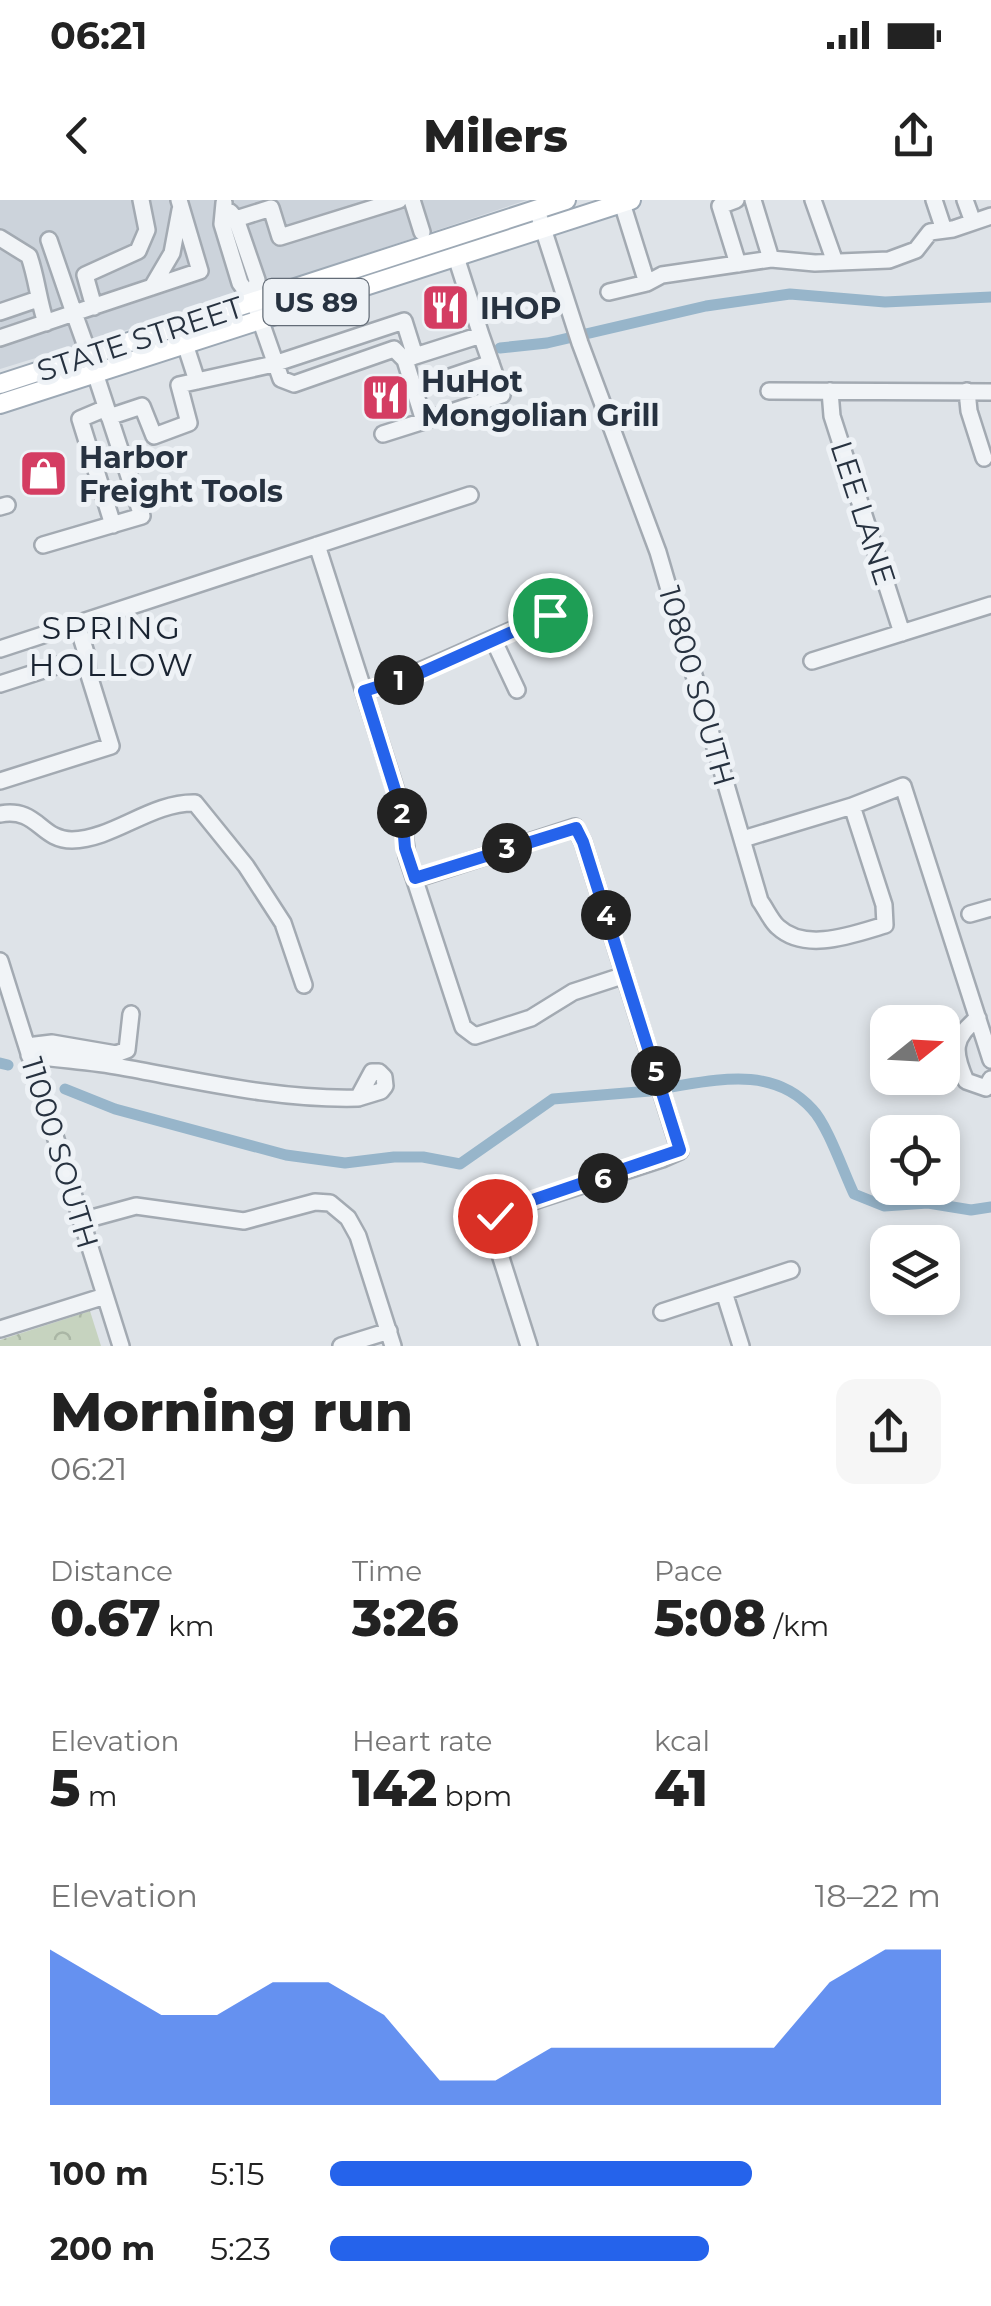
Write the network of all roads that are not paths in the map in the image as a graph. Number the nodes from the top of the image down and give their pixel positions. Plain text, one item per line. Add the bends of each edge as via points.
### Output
1 (140, 200) edge
2 (412, 200) edge
3 (736, 200) edge
4 (753, 200) edge
5 (813, 200) edge
6 (934, 200) edge
7 (965, 200) edge
8 (390, 201) edge
9 (625, 201) edge
10 (223, 202) edge
11 (180, 203) edge
12 (270, 204) edge
13 (553, 208) edge
14 (991, 216) edge
15 (236, 219) junction
16 (973, 222) junction
17 (944, 230) junction
18 (422, 232) dead end
19 (0, 238) edge
20 (49, 240) dead end
21 (456, 257) junction
22 (771, 259) junction
23 (835, 262) junction
24 (738, 264) junction
25 (402, 274) junction
26 (647, 283) junction
27 (152, 287) junction
28 (609, 292) dead end
29 (38, 299) junction
30 (94, 307) junction
31 (257, 311) junction
32 (0, 312) edge
33 (74, 314) junction
34 (46, 323) junction
35 (481, 335) junction
36 (0, 338) edge
37 (185, 344) junction
38 (410, 358) junction
39 (91, 364) junction
40 (274, 364) junction
41 (491, 364) junction
42 (197, 381) junction
43 (0, 384) edge
44 (414, 389) junction
45 (769, 391) dead end
46 (830, 391) junction
47 (967, 391) junction
48 (991, 392) edge
49 (0, 404) edge
50 (108, 412) junction
51 (424, 421) junction
52 (384, 434) dead end
53 (984, 458) dead end
54 (470, 495) dead end
55 (113, 525) junction
56 (43, 545) dead end
57 (317, 545) junction
58 (991, 605) edge
59 (568, 609) dead end
60 (77, 624) junction
61 (902, 633) junction
62 (494, 639) junction
63 (0, 649) edge
64 (87, 656) junction
65 (812, 661) dead end
66 (0, 684) edge
67 (517, 690) dead end
68 (364, 691) junction
69 (0, 781) edge
70 (852, 806) junction
71 (0, 814) edge
72 (743, 839) junction
73 (415, 878) junction
74 (991, 908) edge
75 (970, 914) dead end
76 (0, 960) edge
77 (625, 974) junction
78 (304, 985) dead end
79 (131, 1014) dead end
80 (978, 1018) junction
81 (28, 1051) junction
82 (991, 1060) edge
83 (991, 1079) edge
84 (358, 1098) dead end
85 (81, 1221) junction
86 (790, 1270) dead end
87 (724, 1292) junction
88 (105, 1296) junction
89 (662, 1312) dead end
90 (0, 1329) edge
91 (391, 1338) edge
92 (121, 1346) edge
93 (341, 1346) edge
94 (529, 1346) edge
95 (741, 1346) edge

1 - 30 street via 147,230 138,251 85,275
2 - 18 street
3 - 24 street via 720,206
4 - 22 street
5 - 23 street
6 - 17 street
7 - 16 street
8 - 12 street via 280,238
9 - 13 main road, STATE STREET / US 89
9 - 26 street
10 - 15 street
10 - 31 street via 222,224 240,285
11 - 27 street via 172,252
11 - 27 street via 200,271
12 - 15 street
13 - 21 main road, STATE STREET / US 89
13 - 25 main road via 444,250
13 - 31 main road, STATE STREET / US 89
13 - 72 street, 10800 SOUTH via 578,335 658,552
14 - 16 street
15 - 31 street via 257,280
16 - 17 street
17 - 23 street via 889,260
19 - 29 street via 29,256
20 - 33 street
21 - 25 main road, STATE STREET / US 89
21 - 35 street
22 - 23 street
22 - 24 street
24 - 26 street
25 - 31 main road, STATE STREET / US 89
26 - 28 street
27 - 30 street
29 - 32 street
29 - 34 street
30 - 33 street
31 - 37 main road, STATE STREET / US 89
31 - 39 main road, STATE STREET / US 89
31 - 40 street
33 - 34 street
33 - 39 street
34 - 36 street
35 - 38 street
35 - 41 street
37 - 39 main road, STATE STREET / US 89
37 - 42 street
38 - 40 street via 394,349 294,384 281,380
38 - 40 street via 404,321
38 - 44 street
39 - 43 main road, STATE STREET / US 89
39 - 49 main road, STATE STREET / US 89
39 - 50 street
40 - 42 street
41 - 44 street
41 - 51 street via 502,394
42 - 50 street via 179,385 189,423 154,436 142,406
44 - 51 street
45 - 46 street
46 - 47 street
46 - 61 street, LEE LANE via 832,416
47 - 48 street
47 - 53 street
50 - 55 street via 142,516
50 - 55 street via 80,419
51 - 52 street
54 - 57 street
55 - 56 street
57 - 60 street
57 - 68 street
58 - 61 street
59 - 62 street
60 - 63 street
60 - 64 street
61 - 65 street
62 - 67 street
62 - 68 street
64 - 66 street
64 - 69 street via 111,746
68 - 73 street
70 - 72 street
70 - 72 street, 10800 SOUTH via 885,926 835,939 798,939 778,928 760,901
70 - 80 street via 903,786
71 - 78 street via 20,813 59,838 78,840 195,803 283,923
73 - 77 street via 576,828
73 - 77 street via 470,1035 531,1018 572,992
74 - 75 street
76 - 81 street, 11000 SOUTH
77 - 94 street via 680,1150 509,1208 490,1223
79 - 81 street via 126,1050 116,1054 52,1043
80 - 82 street
80 - 83 street via 962,1031 955,1058 966,1081 986,1088
81 - 84 street via 241,1089
81 - 85 street, 11000 SOUTH
85 - 88 street, 11000 SOUTH
85 - 91 street via 136,1206 256,1220 330,1203 358,1236
86 - 87 street
87 - 89 street
87 - 95 street
88 - 90 street
88 - 92 street, 11000 SOUTH
91 - 93 street

